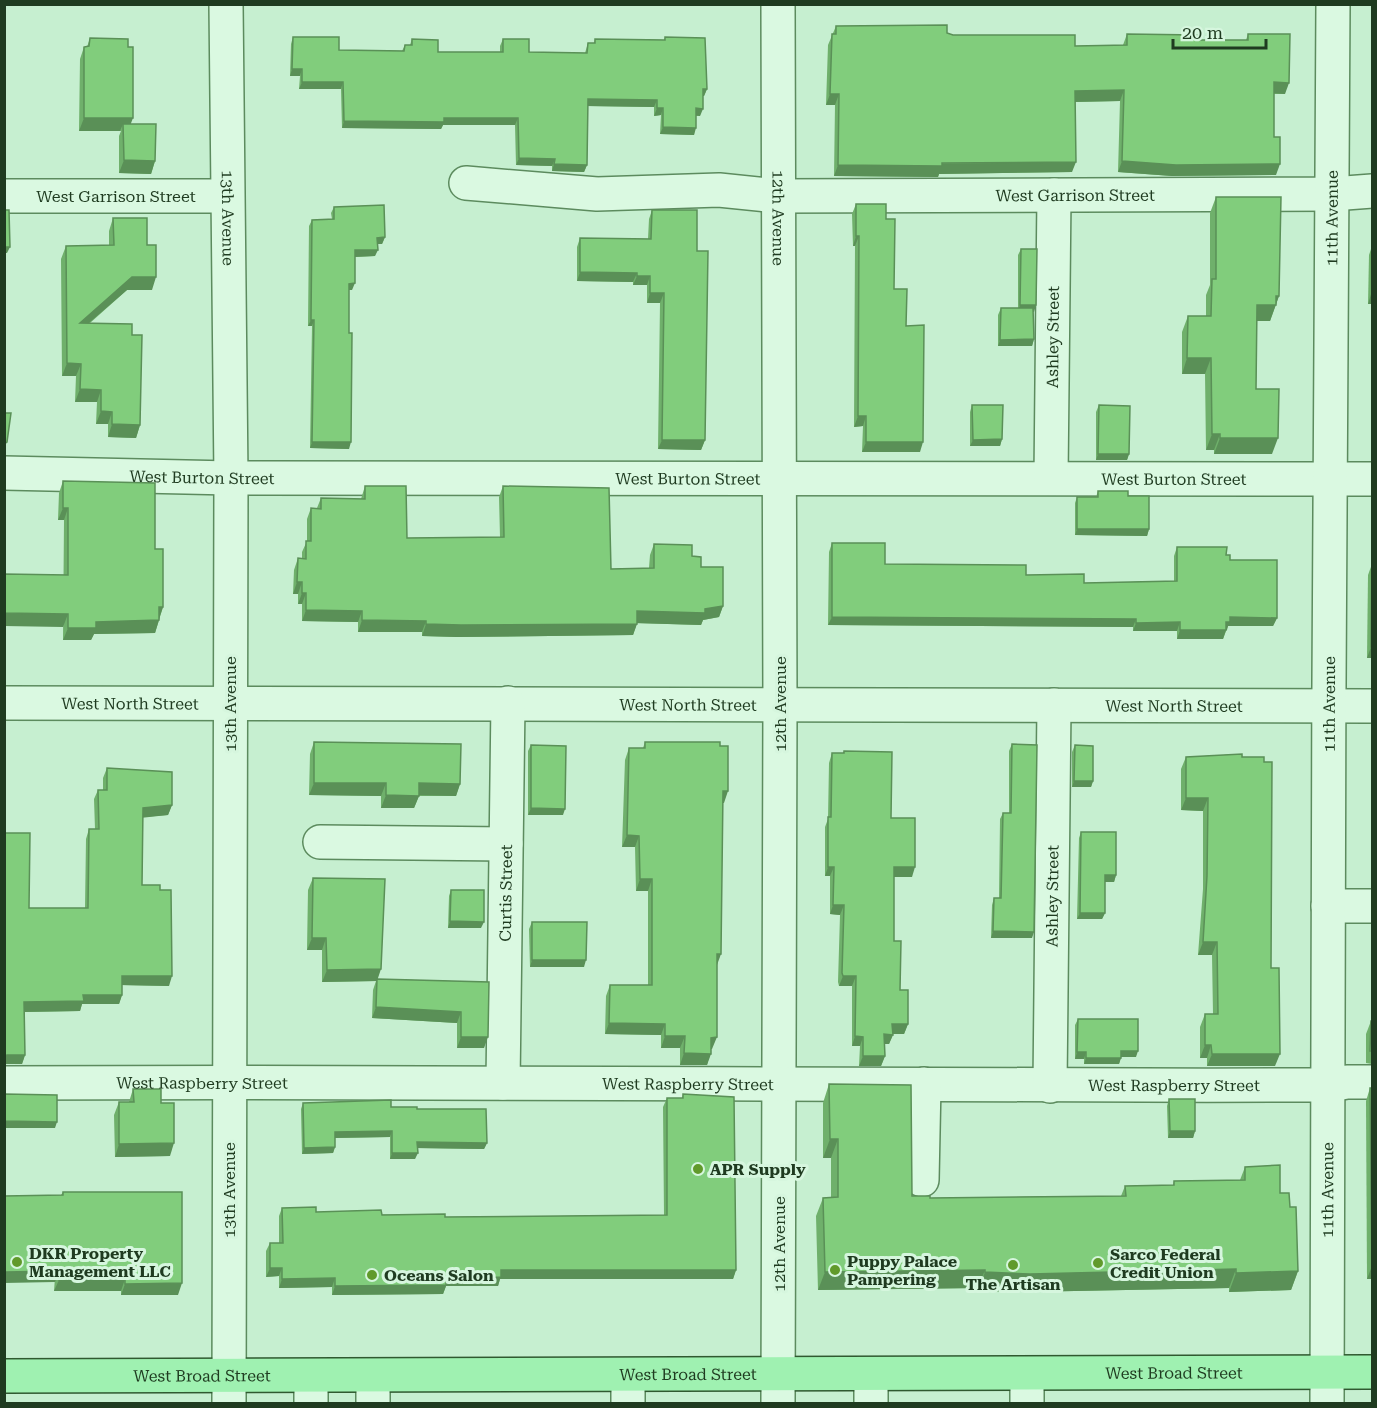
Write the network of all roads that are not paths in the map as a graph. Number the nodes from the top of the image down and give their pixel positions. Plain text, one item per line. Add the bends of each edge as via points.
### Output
1 (226, 4) edge
2 (778, 4) edge
3 (1333, 4) edge
4 (466, 183) dead end
5 (1372, 191) edge
6 (1332, 194) junction
7 (1054, 195) junction
8 (4, 196) edge
9 (227, 196) junction
10 (778, 196) junction
11 (4, 473) edge
12 (780, 476) junction
13 (231, 478) junction
14 (1051, 478) junction
15 (1330, 479) junction
16 (1372, 479) edge
17 (230, 702) junction
18 (4, 703) edge
19 (507, 703) junction
20 (780, 703) junction
21 (1054, 705) junction
22 (1327, 706) junction
23 (1372, 706) edge
24 (320, 842) dead end
25 (506, 844) junction
26 (1328, 906) junction
27 (1372, 906) edge
28 (229, 1080) junction
29 (1372, 1082) edge
30 (4, 1083) edge
31 (503, 1083) junction
32 (924, 1084) junction
33 (1330, 1085) junction
34 (778, 1086) junction
35 (1050, 1086) junction
36 (922, 1180) dead end
37 (1372, 1372) edge
38 (4, 1376) edge
39 (1327, 1388) edge
40 (628, 1389) edge
41 (778, 1389) edge
42 (871, 1389) edge
43 (1027, 1389) edge
44 (229, 1390) edge
45 (311, 1390) edge
46 (373, 1390) edge

1 - 9 street, 13th Avenue
2 - 10 street, 12th Avenue
3 - 6 street, 11th Avenue
4 - 10 street, West Garrison Street via 597,194 719,190
5 - 6 street, West Garrison Street
6 - 7 street, West Garrison Street
6 - 15 street, 11th Avenue
7 - 10 street, West Garrison Street
7 - 14 street, Ashley Street
8 - 9 street, West Garrison Street
9 - 13 street, 13th Avenue
10 - 12 street, 12th Avenue
11 - 13 street, West Burton Street
12 - 13 street, West Burton Street
12 - 14 street, West Burton Street
12 - 20 street, 12th Avenue
13 - 17 street, 13th Avenue
14 - 15 street, West Burton Street
15 - 16 street, West Burton Street
15 - 22 street, 11th Avenue
17 - 18 street, West North Street
17 - 19 street, West North Street
17 - 28 street, 13th Avenue
19 - 20 street, West North Street
19 - 25 street, Curtis Street
20 - 21 street, West North Street
20 - 34 street, 12th Avenue
21 - 22 street, West North Street
21 - 35 street, Ashley Street
22 - 23 street, West North Street
22 - 26 street, 11th Avenue
24 - 25 street
25 - 31 street, Curtis Street
26 - 27 street
26 - 33 street, 11th Avenue
28 - 30 street, West Raspberry Street
28 - 31 street, West Raspberry Street
28 - 44 street, 13th Avenue
29 - 33 street, West Raspberry Street
31 - 34 street, West Raspberry Street
32 - 34 street, West Raspberry Street
32 - 35 street, West Raspberry Street
32 - 36 street
33 - 35 street, West Raspberry Street
33 - 39 street, 11th Avenue
34 - 41 street, 12th Avenue
37 - 39 main road, West Broad Street
38 - 44 main road, West Broad Street
39 - 43 main road, West Broad Street
40 - 41 main road, West Broad Street
40 - 46 main road, West Broad Street
41 - 42 main road, West Broad Street
42 - 43 main road, West Broad Street
44 - 45 main road, West Broad Street
45 - 46 main road, West Broad Street

